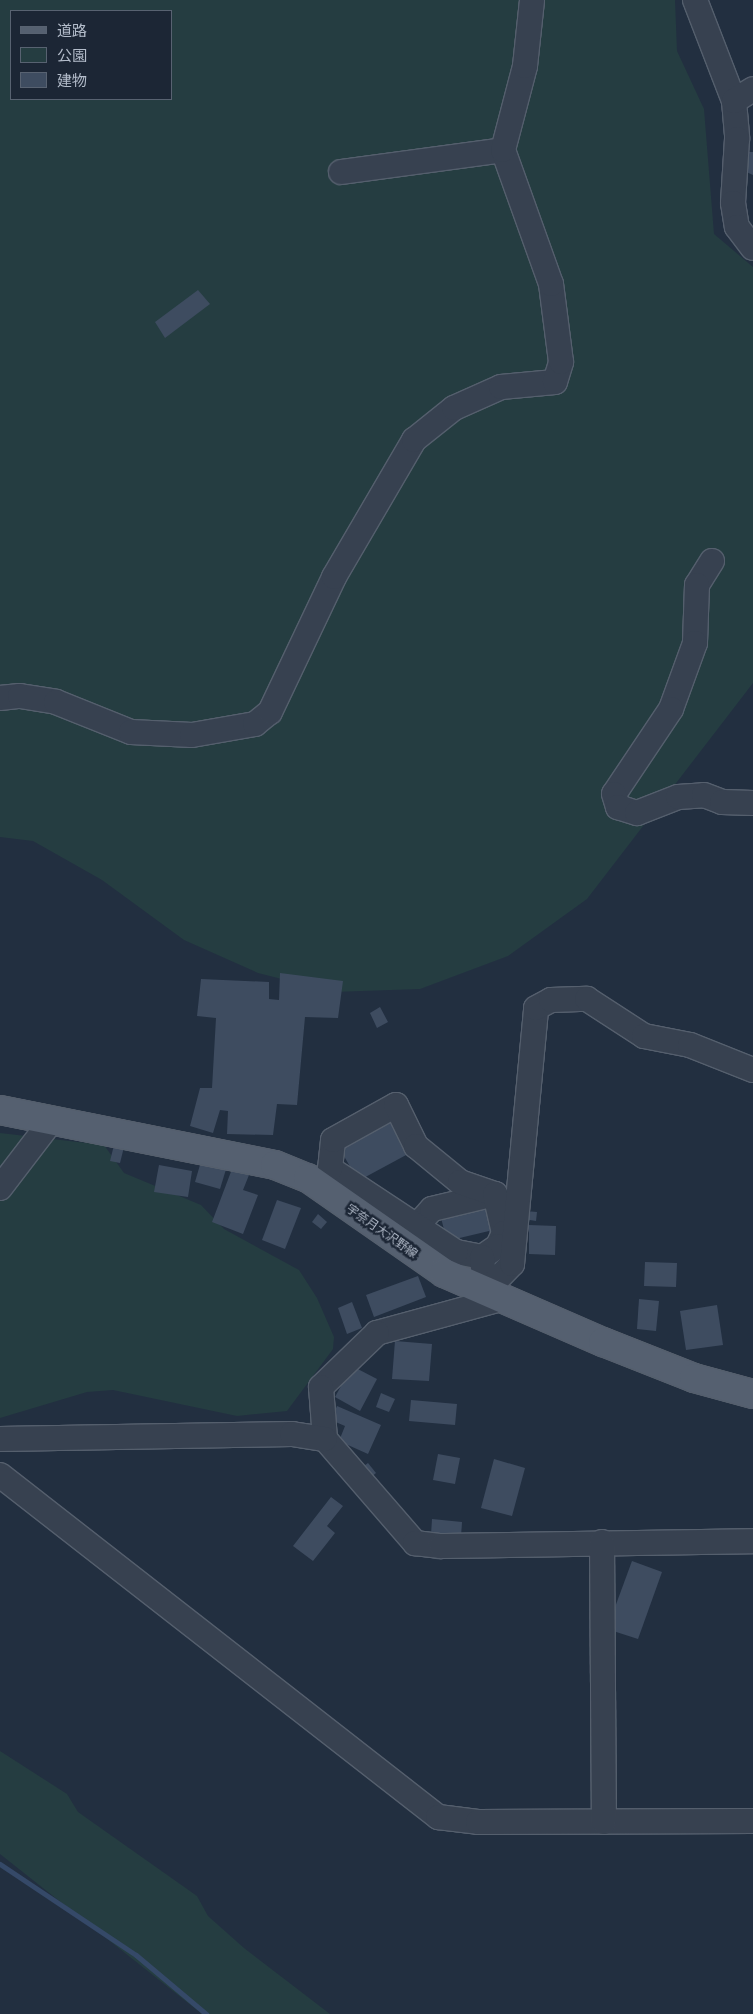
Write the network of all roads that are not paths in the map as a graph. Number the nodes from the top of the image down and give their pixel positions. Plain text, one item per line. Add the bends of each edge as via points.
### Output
1 (532, 0) edge
2 (695, 0) edge
3 (743, 95) edge
4 (503, 150) junction
5 (341, 172) dead end
6 (753, 248) edge
7 (712, 560) dead end
8 (0, 698) edge
9 (753, 803) edge
10 (753, 1070) edge
11 (0, 1110) edge
12 (52, 1120) junction
13 (0, 1188) edge
14 (495, 1194) junction
15 (423, 1232) junction
16 (482, 1257) junction
17 (493, 1295) junction
18 (753, 1394) edge
19 (325, 1438) junction
20 (0, 1439) edge
21 (0, 1475) edge
22 (753, 1541) edge
23 (602, 1542) junction
24 (753, 1821) edge
25 (604, 1822) junction

1 - 4 street via 525,66
2 - 3 street
3 - 6 street via 733,202 737,227
4 - 5 street
4 - 8 street via 552,284 561,362 555,382 501,388 454,408 414,440 334,577 270,712 255,724 192,735 131,732 56,702 20,696
7 - 9 street via 697,585 695,643 671,709 614,794 618,807 637,813 678,797 704,795 722,802
10 - 17 street via 690,1045 644,1036 587,999 551,1000 536,1008 512,1264
11 - 12 main road, 宇奈月大沢野線
12 - 13 street
12 - 17 main road, 宇奈月大沢野線 via 275,1164 308,1178 444,1273
14 - 15 street via 432,1209 423,1219
14 - 15 street via 460,1182 416,1146 396,1105 334,1140 330,1169
14 - 16 street via 504,1233 498,1246
15 - 16 street via 456,1252
16 - 17 street
17 - 18 main road, 宇奈月大沢野線 via 694,1378
17 - 19 street via 377,1333 321,1387
19 - 20 street via 292,1434
19 - 23 street via 415,1543 441,1546
21 - 25 street via 438,1817 478,1822
22 - 23 street
23 - 25 street
24 - 25 street

